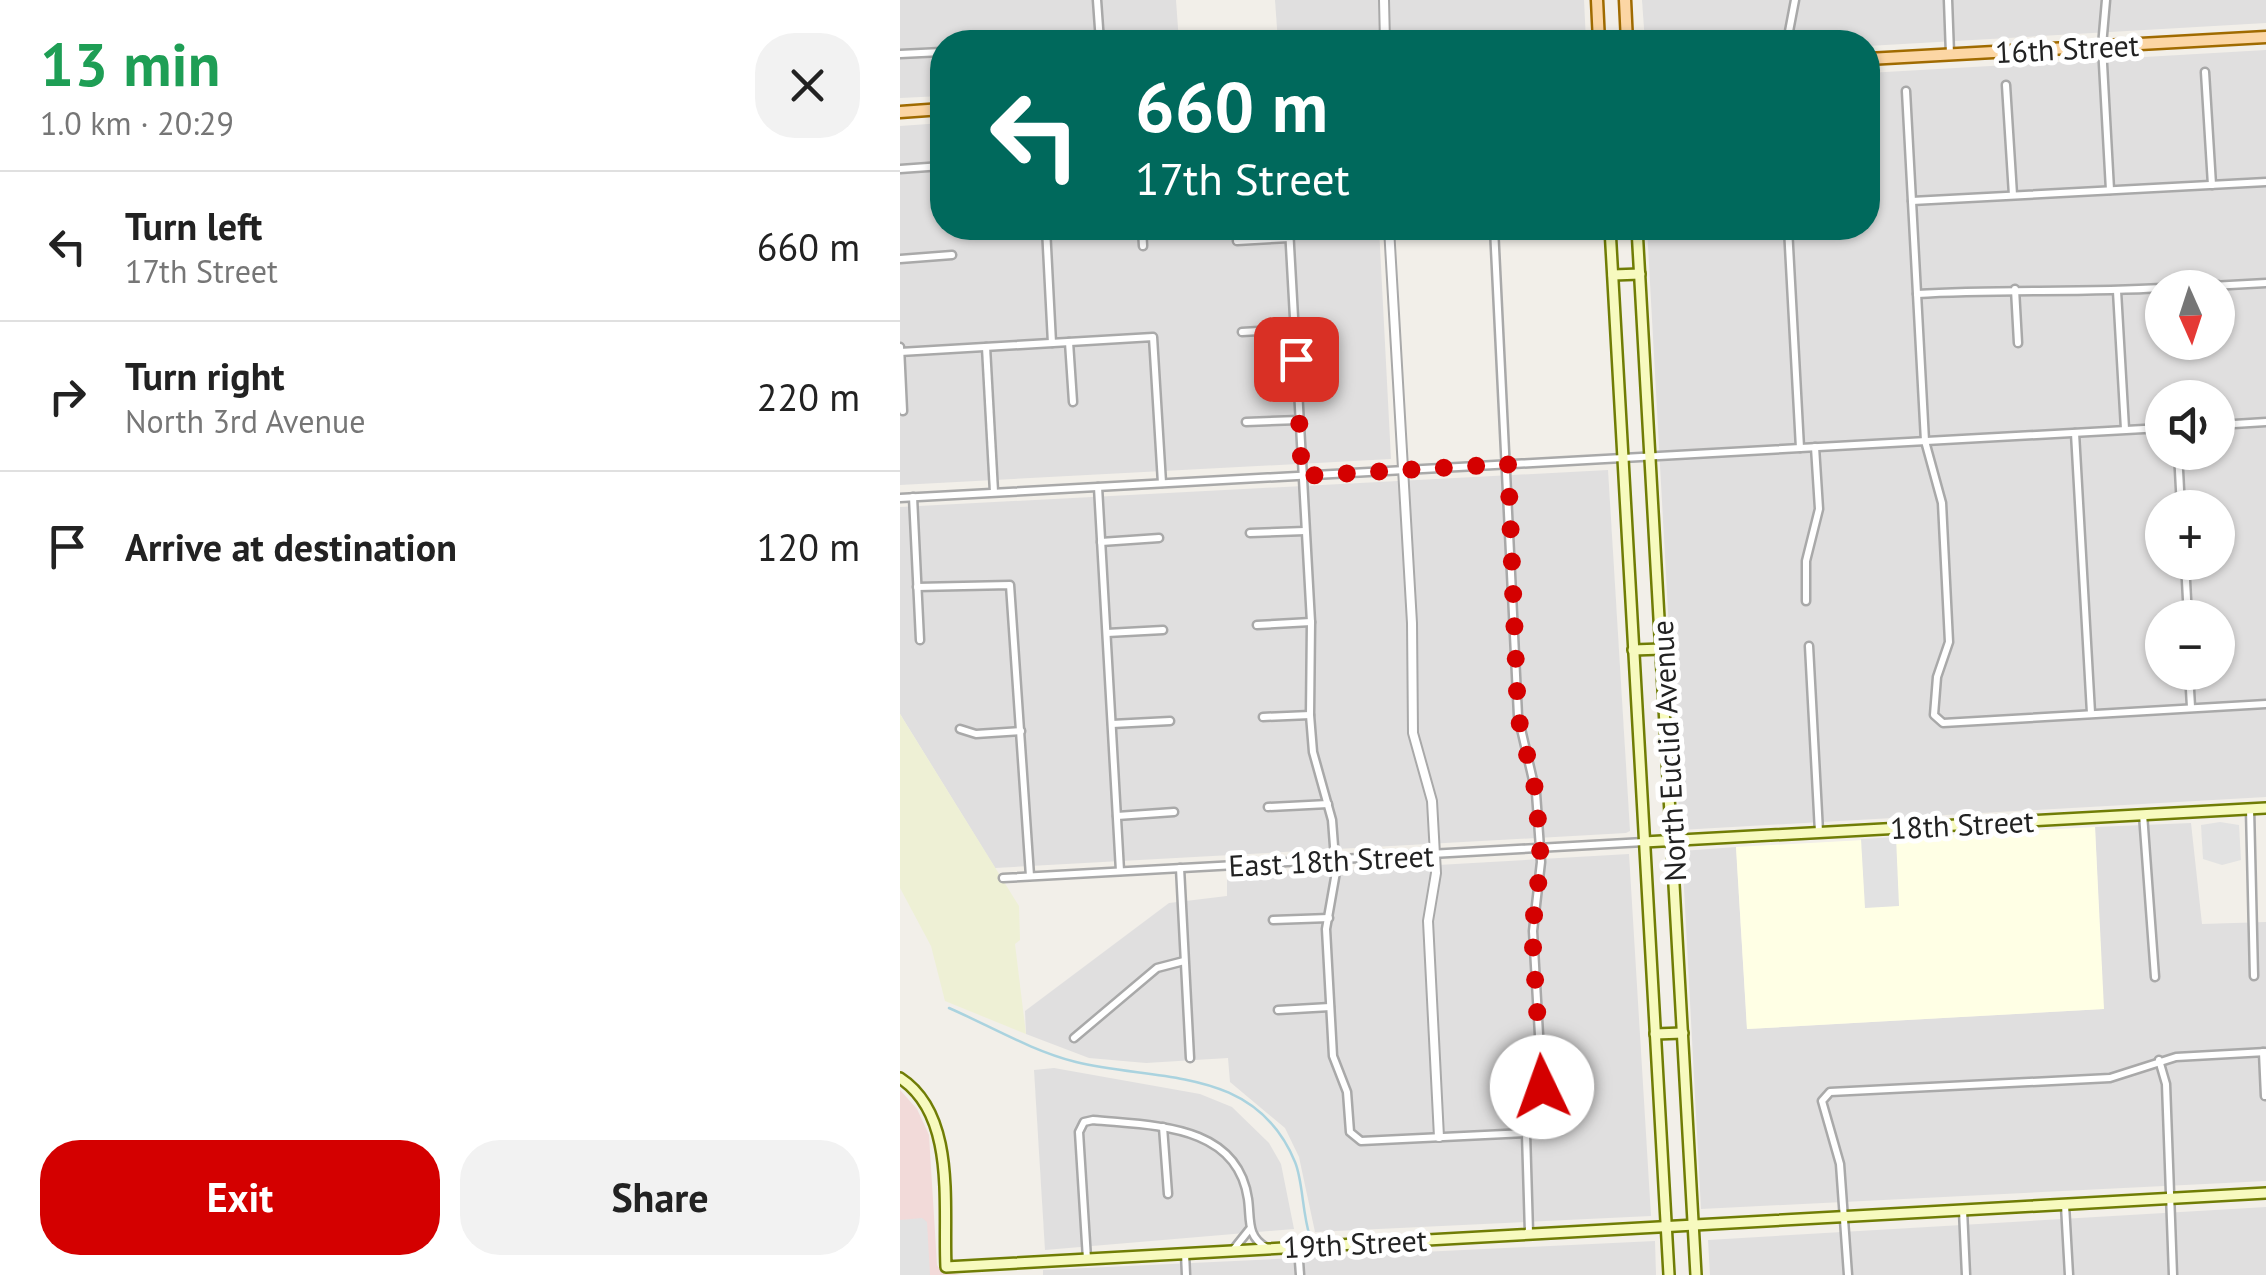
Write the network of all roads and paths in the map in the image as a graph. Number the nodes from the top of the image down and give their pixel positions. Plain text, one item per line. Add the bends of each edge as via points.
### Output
1 (1097, 0) edge
2 (1384, 0) edge
3 (1597, 0) edge
4 (1624, 0) edge
5 (1795, 0) edge
6 (1948, 0) edge
7 (2106, 0) edge
8 (1100, 30) edge
9 (1385, 30) edge
10 (1598, 30) edge
11 (1626, 30) edge
12 (1789, 30) edge
13 (2266, 37) edge
14 (2102, 46) junction
15 (930, 53) edge
16 (900, 54) edge
17 (1950, 55) junction
18 (1880, 58) edge
19 (2205, 72) dead end
20 (2006, 85) dead end
21 (1906, 91) dead end
22 (930, 111) edge
23 (900, 112) edge
24 (930, 167) edge
25 (900, 169) edge
26 (2266, 182) edge
27 (2212, 185) junction
28 (2110, 190) junction
29 (2012, 196) junction
30 (1912, 202) junction
31 (1047, 240) edge
32 (1143, 240) edge
33 (1290, 240) edge
34 (1390, 240) edge
35 (1495, 240) edge
36 (1611, 240) edge
37 (1639, 240) edge
38 (1789, 240) edge
39 (1143, 246) dead end
40 (952, 255) dead end
41 (900, 259) edge
42 (1640, 274) junction
43 (1613, 275) junction
44 (2266, 283) edge
45 (2235, 284) edge
46 (2015, 289) junction
47 (2145, 289) edge
48 (2116, 291) junction
49 (1917, 294) junction
50 (1294, 328) junction
51 (1242, 332) dead end
52 (1069, 342) junction
53 (1052, 343) junction
54 (2018, 343) dead end
55 (986, 347) junction
56 (900, 349) edge
57 (1073, 402) dead end
58 (903, 410) dead end
59 (1299, 420) junction
60 (1246, 422) dead end
61 (2266, 422) edge
62 (2235, 424) edge
63 (2145, 429) edge
64 (2125, 430) junction
65 (2076, 432) junction
66 (1925, 441) junction
67 (1815, 447) junction
68 (1800, 448) junction
69 (1651, 456) junction
70 (1623, 458) junction
71 (1508, 464) junction
72 (1402, 470) junction
73 (1302, 476) junction
74 (1162, 483) junction
75 (1098, 487) junction
76 (994, 492) junction
77 (912, 497) junction
78 (900, 498) edge
79 (1306, 531) junction
80 (1250, 533) dead end
81 (1159, 538) dead end
82 (1101, 542) junction
83 (917, 587) junction
84 (1806, 602) dead end
85 (1312, 622) junction
86 (1256, 625) dead end
87 (1163, 630) dead end
88 (1107, 634) junction
89 (920, 640) dead end
90 (1809, 646) dead end
91 (1662, 649) junction
92 (1634, 650) junction
93 (2190, 690) edge
94 (2266, 704) edge
95 (2191, 707) junction
96 (2092, 713) junction
97 (1310, 715) junction
98 (1263, 717) dead end
99 (1170, 721) dead end
100 (1112, 724) junction
101 (960, 729) dead end
102 (1021, 732) junction
103 (1328, 804) junction
104 (1268, 807) dead end
105 (2266, 808) edge
106 (2250, 809) junction
107 (1174, 812) dead end
108 (2142, 814) junction
109 (1117, 816) junction
110 (1820, 832) junction
111 (1659, 841) joint
112 (1673, 841) junction
113 (1644, 842) junction
114 (1540, 848) junction
115 (1435, 854) junction
116 (1335, 860) junction
117 (1180, 868) junction
118 (1120, 871) junction
119 (1030, 876) junction
120 (1003, 878) dead end
121 (1329, 918) junction
122 (1274, 920) dead end
123 (1184, 961) junction
124 (2254, 976) dead end
125 (2155, 977) dead end
126 (1330, 1007) junction
127 (1278, 1010) dead end
128 (1683, 1033) junction
129 (1655, 1034) junction
130 (1074, 1038) dead end
131 (2264, 1052) edge
132 (1190, 1058) dead end
133 (2159, 1060) junction
134 (900, 1078) edge
135 (2264, 1096) edge
136 (1163, 1127) junction
137 (1526, 1133) junction
138 (1439, 1137) junction
139 (1168, 1194) dead end
140 (2266, 1194) edge
141 (2170, 1199) junction
142 (2064, 1205) junction
143 (1963, 1210) junction
144 (1844, 1218) junction
145 (1694, 1226) junction
146 (1666, 1227) junction
147 (1250, 1228) junction
148 (1529, 1233) junction
149 (1298, 1246) junction
150 (1268, 1248) junction
151 (1232, 1250) junction
152 (1185, 1254) junction
153 (1087, 1259) junction
154 (1186, 1275) edge
155 (1300, 1275) edge
156 (1670, 1275) edge
157 (1696, 1275) edge
158 (1848, 1275) edge
159 (1966, 1275) edge
160 (2069, 1275) edge
161 (2173, 1275) edge

1 - 8 street
2 - 9 street
3 - 10 main road
4 - 11 main road
5 - 12 street
6 - 17 street
7 - 14 street
13 - 14 main road, 16th Street
14 - 17 main road, 16th Street
14 - 28 street
15 - 16 street
17 - 18 main road, 16th Street
19 - 27 street
20 - 29 street
21 - 30 street
22 - 23 main road
24 - 25 street
26 - 27 street
27 - 28 street
28 - 29 street
29 - 30 street
30 - 49 street
31 - 53 street
32 - 39 street
33 - 50 street
34 - 72 street
35 - 71 street
36 - 43 main road, North Euclid Avenue
37 - 42 main road, North Euclid Avenue
38 - 68 street
40 - 41 street
42 - 43 main road
42 - 69 main road, North Euclid Avenue
43 - 70 main road, North Euclid Avenue
44 - 45 street
46 - 48 street
46 - 49 street
46 - 54 street
47 - 48 street
48 - 64 street
49 - 66 street
50 - 51 street
50 - 59 street
52 - 53 street
52 - 57 street
52 - 74 street via 1153,337
53 - 55 street
55 - 56 street
55 - 76 street
56 - 58 street
59 - 60 street
59 - 73 street
61 - 62 street
63 - 64 street
64 - 65 street
65 - 66 street
65 - 96 street
66 - 67 street
66 - 96 street via 1942,503 1950,642 1933,708 1942,723
67 - 68 street
67 - 84 street via 1819,509 1806,561
68 - 69 street
69 - 70 street
69 - 91 main road, North Euclid Avenue
70 - 71 street
70 - 92 main road, North Euclid Avenue
71 - 72 street
71 - 114 street via 1518,716 1536,793
72 - 73 street
72 - 115 street via 1413,733 1432,801
73 - 74 street
73 - 79 street
74 - 75 street
75 - 76 street
75 - 82 street
76 - 77 street
77 - 78 street
77 - 83 street
79 - 80 street
79 - 85 street
81 - 82 street
82 - 88 street
83 - 89 street
83 - 102 street via 1010,585
85 - 86 street
85 - 97 street
87 - 88 street
88 - 100 street
90 - 110 street
91 - 92 main road
91 - 112 main road, North Euclid Avenue
92 - 113 main road, North Euclid Avenue
93 - 95 street
94 - 95 street
95 - 96 street
97 - 98 street
97 - 103 street
99 - 100 street
100 - 109 street
101 - 102 street
102 - 119 street
103 - 104 street
103 - 116 street
105 - 106 main road, 18th Street
106 - 108 main road, 18th Street
106 - 124 street
107 - 109 street
108 - 110 main road, 18th Street
108 - 125 street
109 - 118 street
110 - 112 main road, 18th Street
111 - 112 main road, 18th Street
111 - 113 main road, East 18th Street
112 - 128 main road, North Euclid Avenue
113 - 114 street, East 18th Street
113 - 129 main road, North Euclid Avenue
114 - 115 street, East 18th Street
114 - 137 street via 1532,931 1542,1087
115 - 116 street, East 18th Street
115 - 138 street via 1428,921
116 - 117 street, East 18th Street
116 - 121 street
117 - 118 street, East 18th Street
117 - 123 street
118 - 119 street, East 18th Street
119 - 120 street, East 18th Street
121 - 122 street
121 - 126 street
123 - 130 street via 1156,968
123 - 132 street
126 - 127 street
126 - 138 street via 1333,1056 1347,1092 1353,1138
128 - 129 main road
128 - 145 main road, North Euclid Avenue
129 - 146 main road, North Euclid Avenue
131 - 133 street
131 - 135 street
133 - 141 street via 2166,1084
133 - 144 street via 2110,1078 1825,1095
134 - 153 main road, 19th Street via 920,1096 938,1134 946,1267
136 - 139 street
136 - 147 street via 1193,1133 1226,1154 1244,1184
136 - 153 street via 1084,1122 1079,1132
137 - 138 street
137 - 148 street
140 - 141 main road, 19th Street
141 - 142 main road, 19th Street
141 - 161 street
142 - 143 main road, 19th Street
142 - 160 street
143 - 144 main road, 19th Street
143 - 159 street
144 - 145 main road, 19th Street
144 - 158 street
145 - 146 main road, 19th Street
145 - 157 main road, North Euclid Avenue
146 - 148 main road, 19th Street
146 - 156 main road, North Euclid Avenue
147 - 150 street
147 - 151 street
148 - 149 main road, 19th Street
149 - 150 main road, 19th Street
149 - 155 street
150 - 151 main road, 19th Street
151 - 152 main road, 19th Street
152 - 153 main road, 19th Street
152 - 154 street

